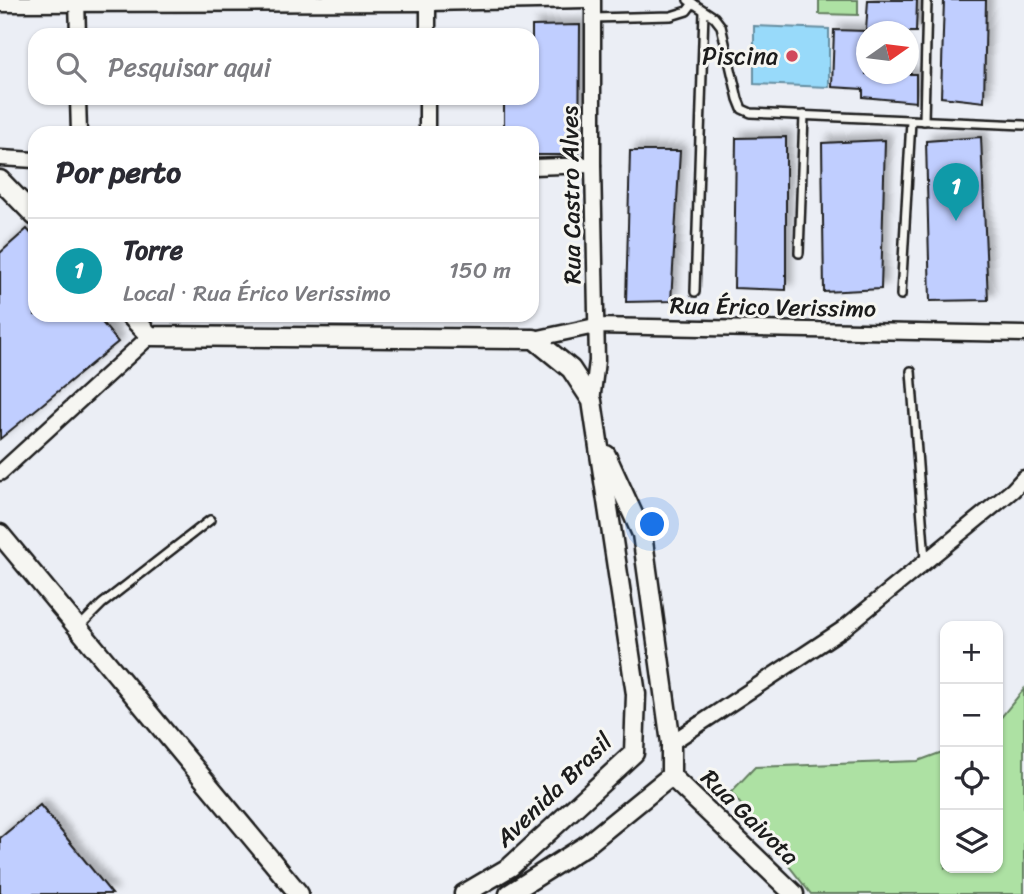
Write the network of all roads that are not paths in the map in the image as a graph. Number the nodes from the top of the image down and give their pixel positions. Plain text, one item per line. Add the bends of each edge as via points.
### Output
1 (586, 0) edge
2 (593, 0) edge
3 (926, 0) edge
4 (690, 1) edge
5 (77, 2) edge
6 (428, 2) edge
7 (0, 4) edge
8 (704, 11) junction
9 (593, 18) junction
10 (78, 28) edge
11 (428, 28) edge
12 (78, 105) edge
13 (427, 105) edge
14 (804, 115) junction
15 (911, 121) junction
16 (924, 121) junction
17 (1024, 125) edge
18 (79, 126) edge
19 (427, 126) edge
20 (0, 158) edge
21 (28, 160) edge
22 (593, 165) junction
23 (539, 167) edge
24 (0, 180) edge
25 (28, 209) edge
26 (799, 253) dead end
27 (695, 292) dead end
28 (901, 295) dead end
29 (137, 322) edge
30 (595, 326) junction
31 (1024, 334) edge
32 (150, 336) junction
33 (534, 339) junction
34 (911, 371) dead end
35 (593, 401) junction
36 (598, 437) junction
37 (0, 473) edge
38 (1024, 478) edge
39 (210, 520) dead end
40 (0, 534) edge
41 (925, 561) junction
42 (77, 628) junction
43 (671, 743) junction
44 (671, 776) junction
45 (791, 893) edge
46 (299, 894) edge
47 (464, 894) edge
48 (509, 894) edge

1 - 6 street
2 - 9 street, Rua Castro Alves
3 - 16 lane
4 - 8 lane
4 - 9 lane via 687,11 671,16
5 - 6 street
5 - 7 street
5 - 10 street
6 - 11 street
8 - 14 lane via 725,34 742,109
8 - 27 lane
9 - 22 street, Rua Castro Alves
12 - 18 street
13 - 19 street
14 - 15 lane
14 - 26 lane
15 - 16 lane
15 - 28 lane
16 - 17 lane
20 - 21 street
22 - 23 street
22 - 30 street, Rua Castro Alves
24 - 25 street
29 - 32 street
30 - 31 street, Rua Érico Verissimo
30 - 33 street
30 - 35 street
32 - 33 street
32 - 37 street
33 - 35 street, Avenida Brasil via 570,369
34 - 41 lane
35 - 36 street, Avenida Brasil
36 - 43 street via 642,534
36 - 47 street, Avenida Brasil via 636,694 634,753 510,867
38 - 41 street
39 - 42 lane
40 - 42 street
41 - 43 street via 843,629
42 - 46 street
43 - 44 street
44 - 45 street, Rua Gaivota
44 - 48 street via 585,846

